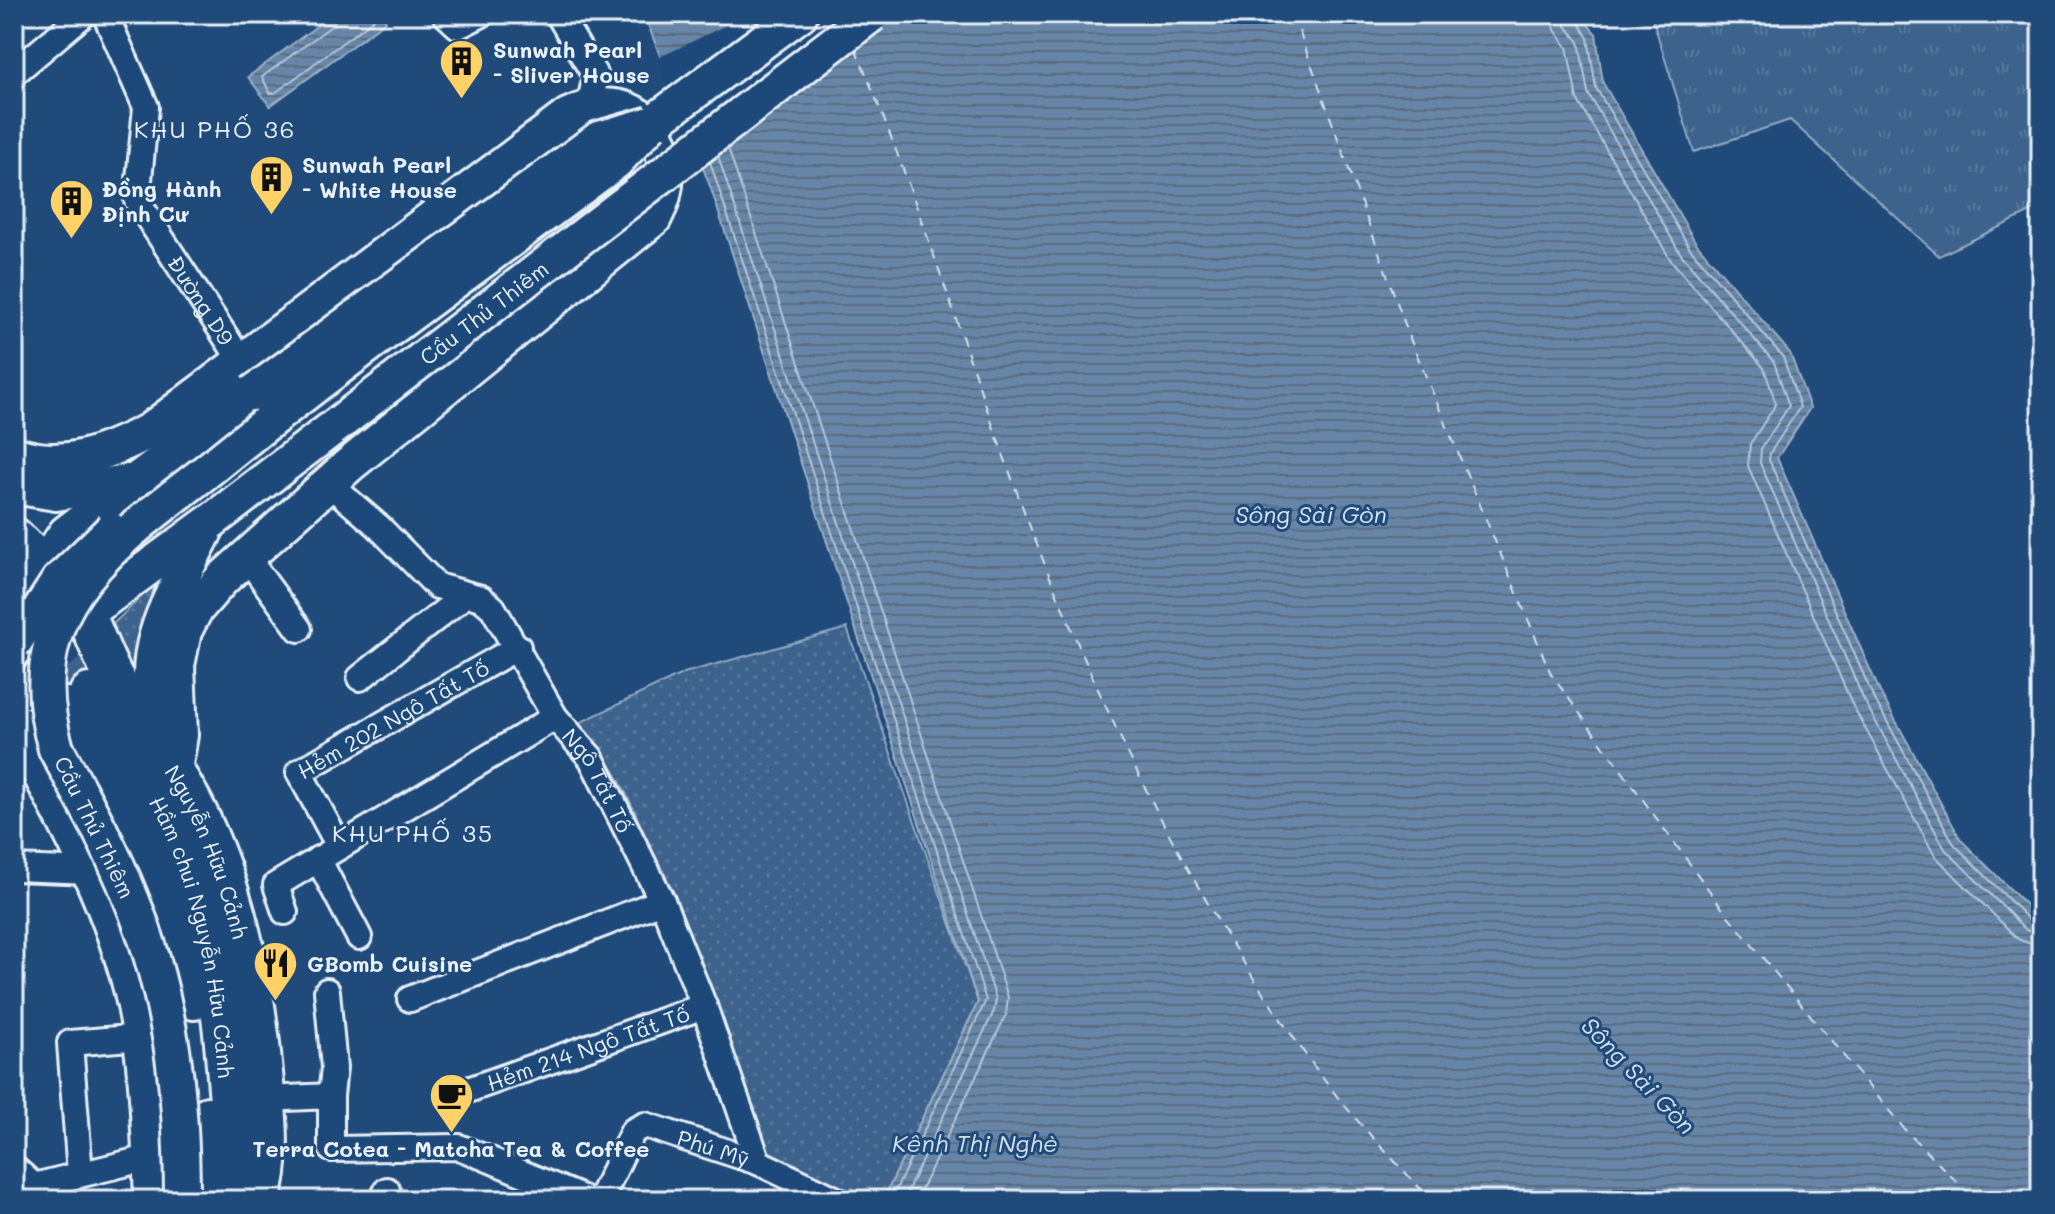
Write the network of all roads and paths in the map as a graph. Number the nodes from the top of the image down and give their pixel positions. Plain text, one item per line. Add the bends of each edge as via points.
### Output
1 (84, 14) edge
2 (105, 14) edge
3 (445, 14) edge
4 (482, 14) edge
5 (558, 14) edge
6 (800, 14) edge
7 (872, 14) edge
8 (14, 73) edge
9 (589, 105) junction
10 (651, 124) junction
11 (242, 362) junction
12 (286, 407) junction
13 (14, 454) edge
14 (140, 479) junction
15 (328, 483) junction
16 (14, 486) edge
17 (209, 523) junction
18 (14, 537) edge
19 (245, 555) junction
20 (44, 566) junction
21 (465, 595) junction
22 (91, 616) junction
23 (22, 627) edge
24 (299, 629) dead end
25 (518, 647) junction
26 (360, 678) dead end
27 (14, 704) edge
28 (555, 717) junction
29 (14, 722) edge
30 (166, 759) junction
31 (28, 770) edge
32 (339, 846) junction
33 (318, 859) junction
34 (14, 868) edge
35 (92, 871) junction
36 (662, 901) junction
37 (285, 912) dead end
38 (359, 937) dead end
39 (327, 991) dead end
40 (410, 999) dead end
41 (704, 1006) junction
42 (141, 1037) junction
43 (471, 1089) dead end
44 (331, 1096) junction
45 (265, 1099) junction
46 (152, 1157) junction
47 (758, 1162) junction
48 (14, 1168) edge
49 (80, 1174) junction
50 (36, 1193) edge
51 (154, 1200) edge
52 (182, 1200) edge
53 (208, 1200) edge
54 (245, 1200) edge
55 (260, 1200) edge
56 (587, 1200) edge
57 (600, 1200) edge
58 (837, 1200) edge

1 - 8 street
2 - 11 street, Đường D9 via 146,107 137,201
3 - 4 street via 458,26
5 - 9 street via 596,77
6 - 10 main road, Cầu Thủ Thiêm
7 - 17 main road, Cầu Thủ Thiêm, bridge
9 - 11 main road
9 - 15 main road via 626,108 651,125 662,145 666,172 665,199 654,218
10 - 12 main road, Cầu Thủ Thiêm, bridge via 615,162
10 - 14 main road, bridge via 599,139
11 - 13 main road via 149,431 116,448 50,463
12 - 23 street, Cầu Thủ Thiêm, bridge via 261,413 115,525 57,580
12 - 52 main road, Cầu Thủ Thiêm, bridge via 91,571 58,623 45,674 56,749 130,896 162,991 176,1062
14 - 16 main road via 56,493
14 - 20 main road via 66,533
15 - 19 main road
15 - 21 street, Ngô Tất Tố via 437,586
17 - 22 main road, Cầu Thủ Thiêm
17 - 30 main road via 151,648 150,708
18 - 20 main road
19 - 24 street
19 - 30 main road via 195,610 184,631 177,665 180,735
20 - 22 main road, Nguyễn Hữu Cảnh via 56,565 86,583
20 - 23 main road via 24,577
21 - 25 street, Ngô Tất Tố via 481,598 493,608
21 - 26 street
22 - 23 main road via 81,633
22 - 30 main road, Nguyễn Hữu Cảnh via 113,677
23 - 27 street
25 - 28 street, Ngô Tất Tố
25 - 32 street, Hẻm 202 Ngô Tất Tố via 299,772
28 - 32 street
28 - 36 street, Ngô Tất Tố via 591,758
29 - 31 main road
30 - 45 main road, Nguyễn Hữu Cảnh via 217,856 235,915 259,1026
31 - 35 main road
32 - 33 street
33 - 37 street via 276,885
33 - 38 street
34 - 35 street
35 - 42 main road via 123,951
36 - 40 street
36 - 41 street, Ngô Tất Tố
39 - 44 street via 334,1068
41 - 43 street, Hẻm 214 Ngô Tất Tố
41 - 47 street, Ngô Tất Tố
42 - 46 main road
42 - 49 street via 70,1043
44 - 45 street
44 - 56 street via 331,1149 459,1147
45 - 55 main road, Nguyễn Hữu Cảnh via 268,1157
46 - 49 street
46 - 51 main road
47 - 57 street, Phú Mỹ via 645,1125 633,1131
47 - 58 street, Phú Mỹ
48 - 50 street
49 - 50 street
53 - 54 main road, Hầm chui Nguyễn Hữu Cảnh via 210,1136 197,1014 165,891 78,700 149,787 183,860 212,967 233,1154

